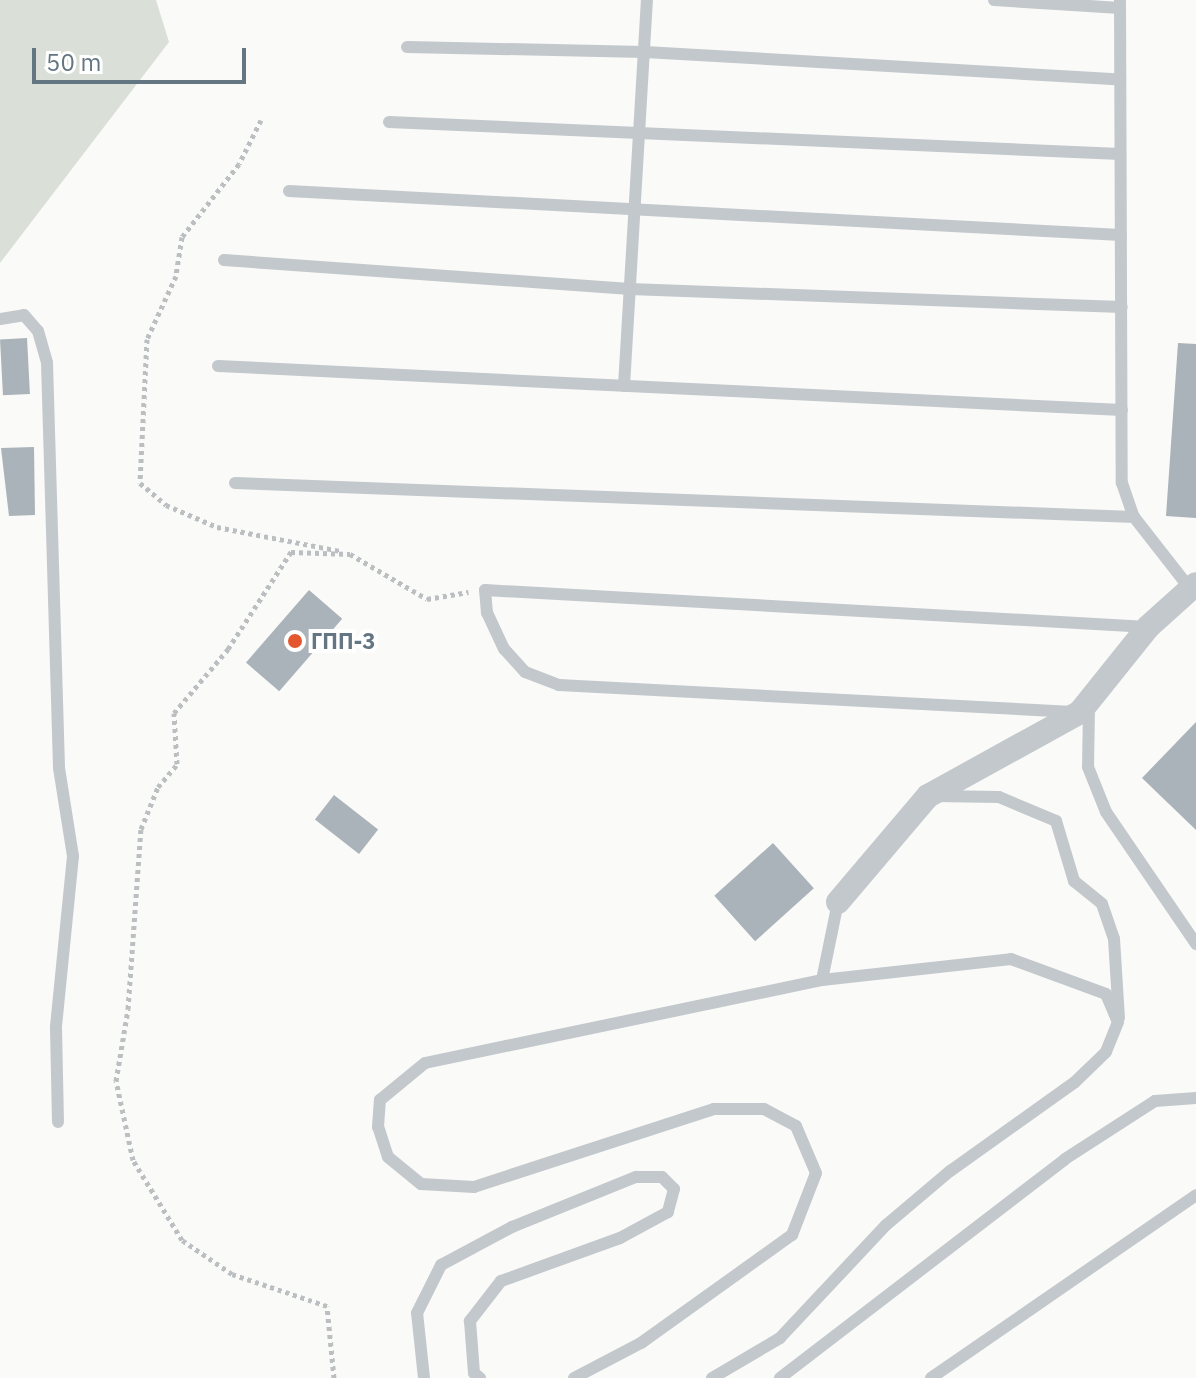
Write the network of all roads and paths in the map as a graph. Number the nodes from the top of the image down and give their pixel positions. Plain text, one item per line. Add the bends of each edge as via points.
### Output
1 (647, 0) edge
2 (994, 0) edge
3 (1120, 4) edge
4 (407, 47) dead end
5 (645, 52) junction
6 (1120, 79) junction
7 (389, 122) dead end
8 (637, 137) junction
9 (1120, 154) junction
10 (289, 191) dead end
11 (636, 208) junction
12 (1121, 235) junction
13 (224, 260) dead end
14 (630, 289) junction
15 (1122, 307) junction
16 (0, 319) edge
17 (218, 366) dead end
18 (624, 386) junction
19 (1122, 410) junction
20 (235, 483) dead end
21 (1134, 517) junction
22 (1194, 588) edge
23 (485, 590) junction
24 (1148, 627) junction
25 (1097, 691) junction
26 (1080, 712) junction
27 (928, 796) junction
28 (838, 902) joint
29 (1196, 944) edge
30 (822, 980) junction
31 (1118, 1022) junction
32 (1196, 1098) edge
33 (58, 1122) dead end
34 (1196, 1195) edge
35 (334, 1378) edge
36 (424, 1378) edge
37 (480, 1378) edge
38 (574, 1378) edge
39 (712, 1378) edge
40 (780, 1378) edge
41 (931, 1378) edge

1 - 5 lane
2 - 3 lane
3 - 6 lane
4 - 5 lane
5 - 6 lane
5 - 8 lane
6 - 9 lane
7 - 8 lane
8 - 9 lane
8 - 11 lane
9 - 12 lane
10 - 11 lane
11 - 12 lane
11 - 14 lane
12 - 15 lane
13 - 14 lane
14 - 15 lane
14 - 18 lane
15 - 19 lane
16 - 33 lane via 24,315 38,331 47,363 59,768 73,856 56,1027
17 - 18 lane
18 - 19 lane
19 - 21 lane via 1122,483
20 - 21 lane
21 - 22 lane
22 - 24 street
23 - 24 lane
23 - 26 lane via 487,613 504,649 525,672 559,685
23 - 35 path via 427,599 350,554 291,552 228,649 174,713 171,741 177,764 158,787 141,829 128,1009 116,1081 133,1160 182,1240 232,1274 327,1306
24 - 25 street
25 - 26 street
25 - 29 lane via 1089,702 1088,767 1106,812
26 - 27 street
27 - 28 street
27 - 31 lane via 999,797 1056,821 1074,881 1102,904 1114,939
28 - 30 lane
30 - 31 lane via 1011,959 1106,994
30 - 38 lane via 425,1063 380,1100 378,1127 388,1157 421,1184 474,1187 714,1109 764,1109 796,1126 816,1173 792,1235 641,1343
31 - 39 lane via 1106,1052 1075,1082 897,1216 780,1338
32 - 40 lane via 1155,1101 1065,1159
34 - 41 lane
36 - 37 lane via 417,1313 441,1265 512,1227 636,1177 662,1177 674,1189 668,1212 620,1238 501,1281 470,1321 474,1373

